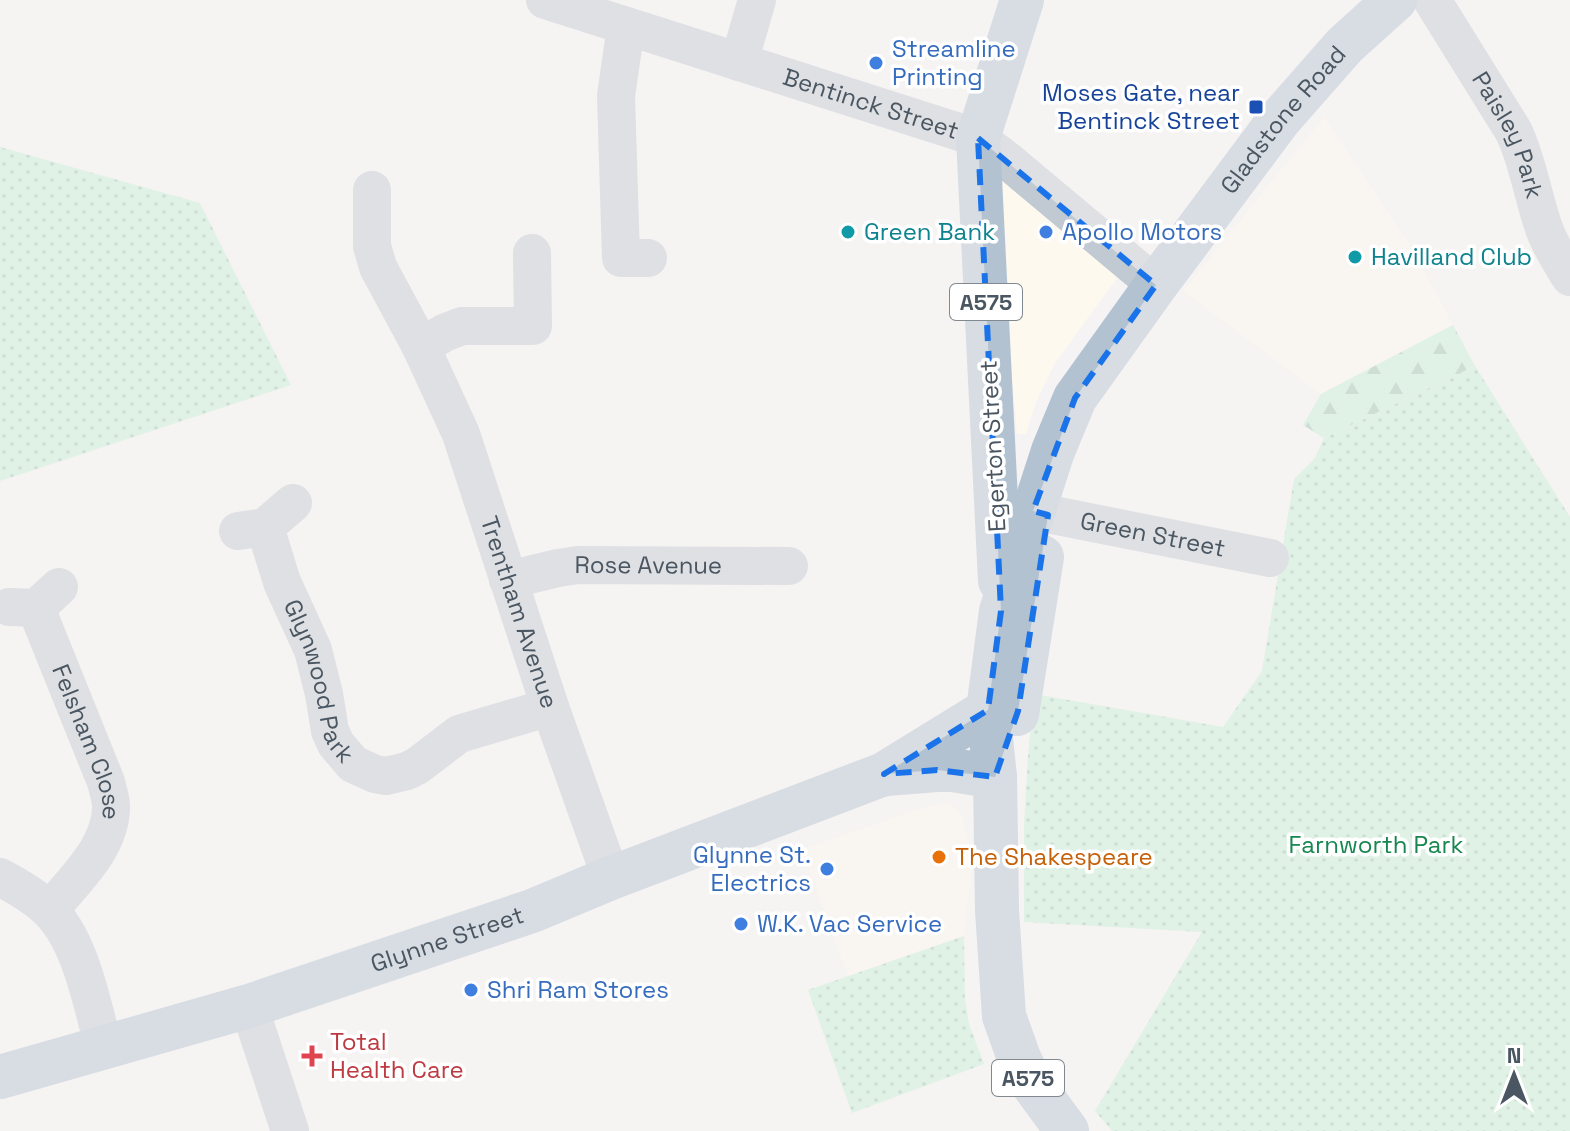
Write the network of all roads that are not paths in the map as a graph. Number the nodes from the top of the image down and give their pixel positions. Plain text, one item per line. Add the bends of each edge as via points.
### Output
1 (545, 0) edge
2 (757, 0) edge
3 (1022, 0) edge
4 (1395, 0) edge
5 (1432, 0) edge
6 (626, 26) junction
7 (739, 62) junction
8 (978, 138) junction
9 (372, 190) dead end
10 (532, 253) dead end
11 (648, 258) dead end
12 (1570, 277) edge
13 (1156, 285) junction
14 (421, 347) junction
15 (1041, 513) junction
16 (265, 520) dead end
17 (1270, 558) dead end
18 (789, 566) dead end
19 (508, 580) junction
20 (35, 600) dead end
21 (1001, 611) junction
22 (550, 707) junction
23 (988, 710) junction
24 (884, 774) junction
25 (995, 777) junction
26 (0, 877) edge
27 (611, 878) junction
28 (50, 910) junction
29 (249, 1006) junction
30 (104, 1048) junction
31 (0, 1077) edge
32 (290, 1131) edge
33 (1067, 1131) edge

1 - 6 street, Bentinck Street
2 - 7 street
3 - 8 main road, Egerton Street / A575
4 - 13 main road, Gladstone Road / A575 via 1345,45 1279,120
5 - 12 street, Paisley Park via 1514,132 1549,241
6 - 7 street, Bentinck Street
6 - 11 street via 616,96 621,258
7 - 8 street, Bentinck Street
8 - 13 street, Bentinck Street
8 - 21 main road, Egerton Street / A575
9 - 14 street, Trentham Avenue via 372,246 378,267
10 - 14 street via 533,326 462,326
13 - 15 main road, Gladstone Road / A575 via 1075,398 1053,451
14 - 19 street, Trentham Avenue via 461,434
15 - 17 street, Green Street
15 - 21 main road, Gladstone Road / A575
15 - 25 main road, Gladstone Road / A575 via 1018,711
16 - 22 street, Glynwood Park via 282,582 313,650 330,731 353,764 386,776 407,771 459,734
18 - 19 street, Rose Avenue via 578,565
19 - 22 street, Trentham Avenue
20 - 28 street, Felsham Close via 111,807 97,852
21 - 23 main road, A575
22 - 27 street, Trentham Avenue
23 - 24 main road, Glynne Street
23 - 25 main road, A575
24 - 25 main road, Glynne Street via 953,770
24 - 27 main road, Glynne Street
25 - 33 main road, A575 via 1004,1016 1029,1079
26 - 28 street
27 - 29 main road, Glynne Street via 532,911
28 - 30 street via 71,942
29 - 30 main road, Glynne Street
29 - 32 street
30 - 31 main road, Glynne Street

